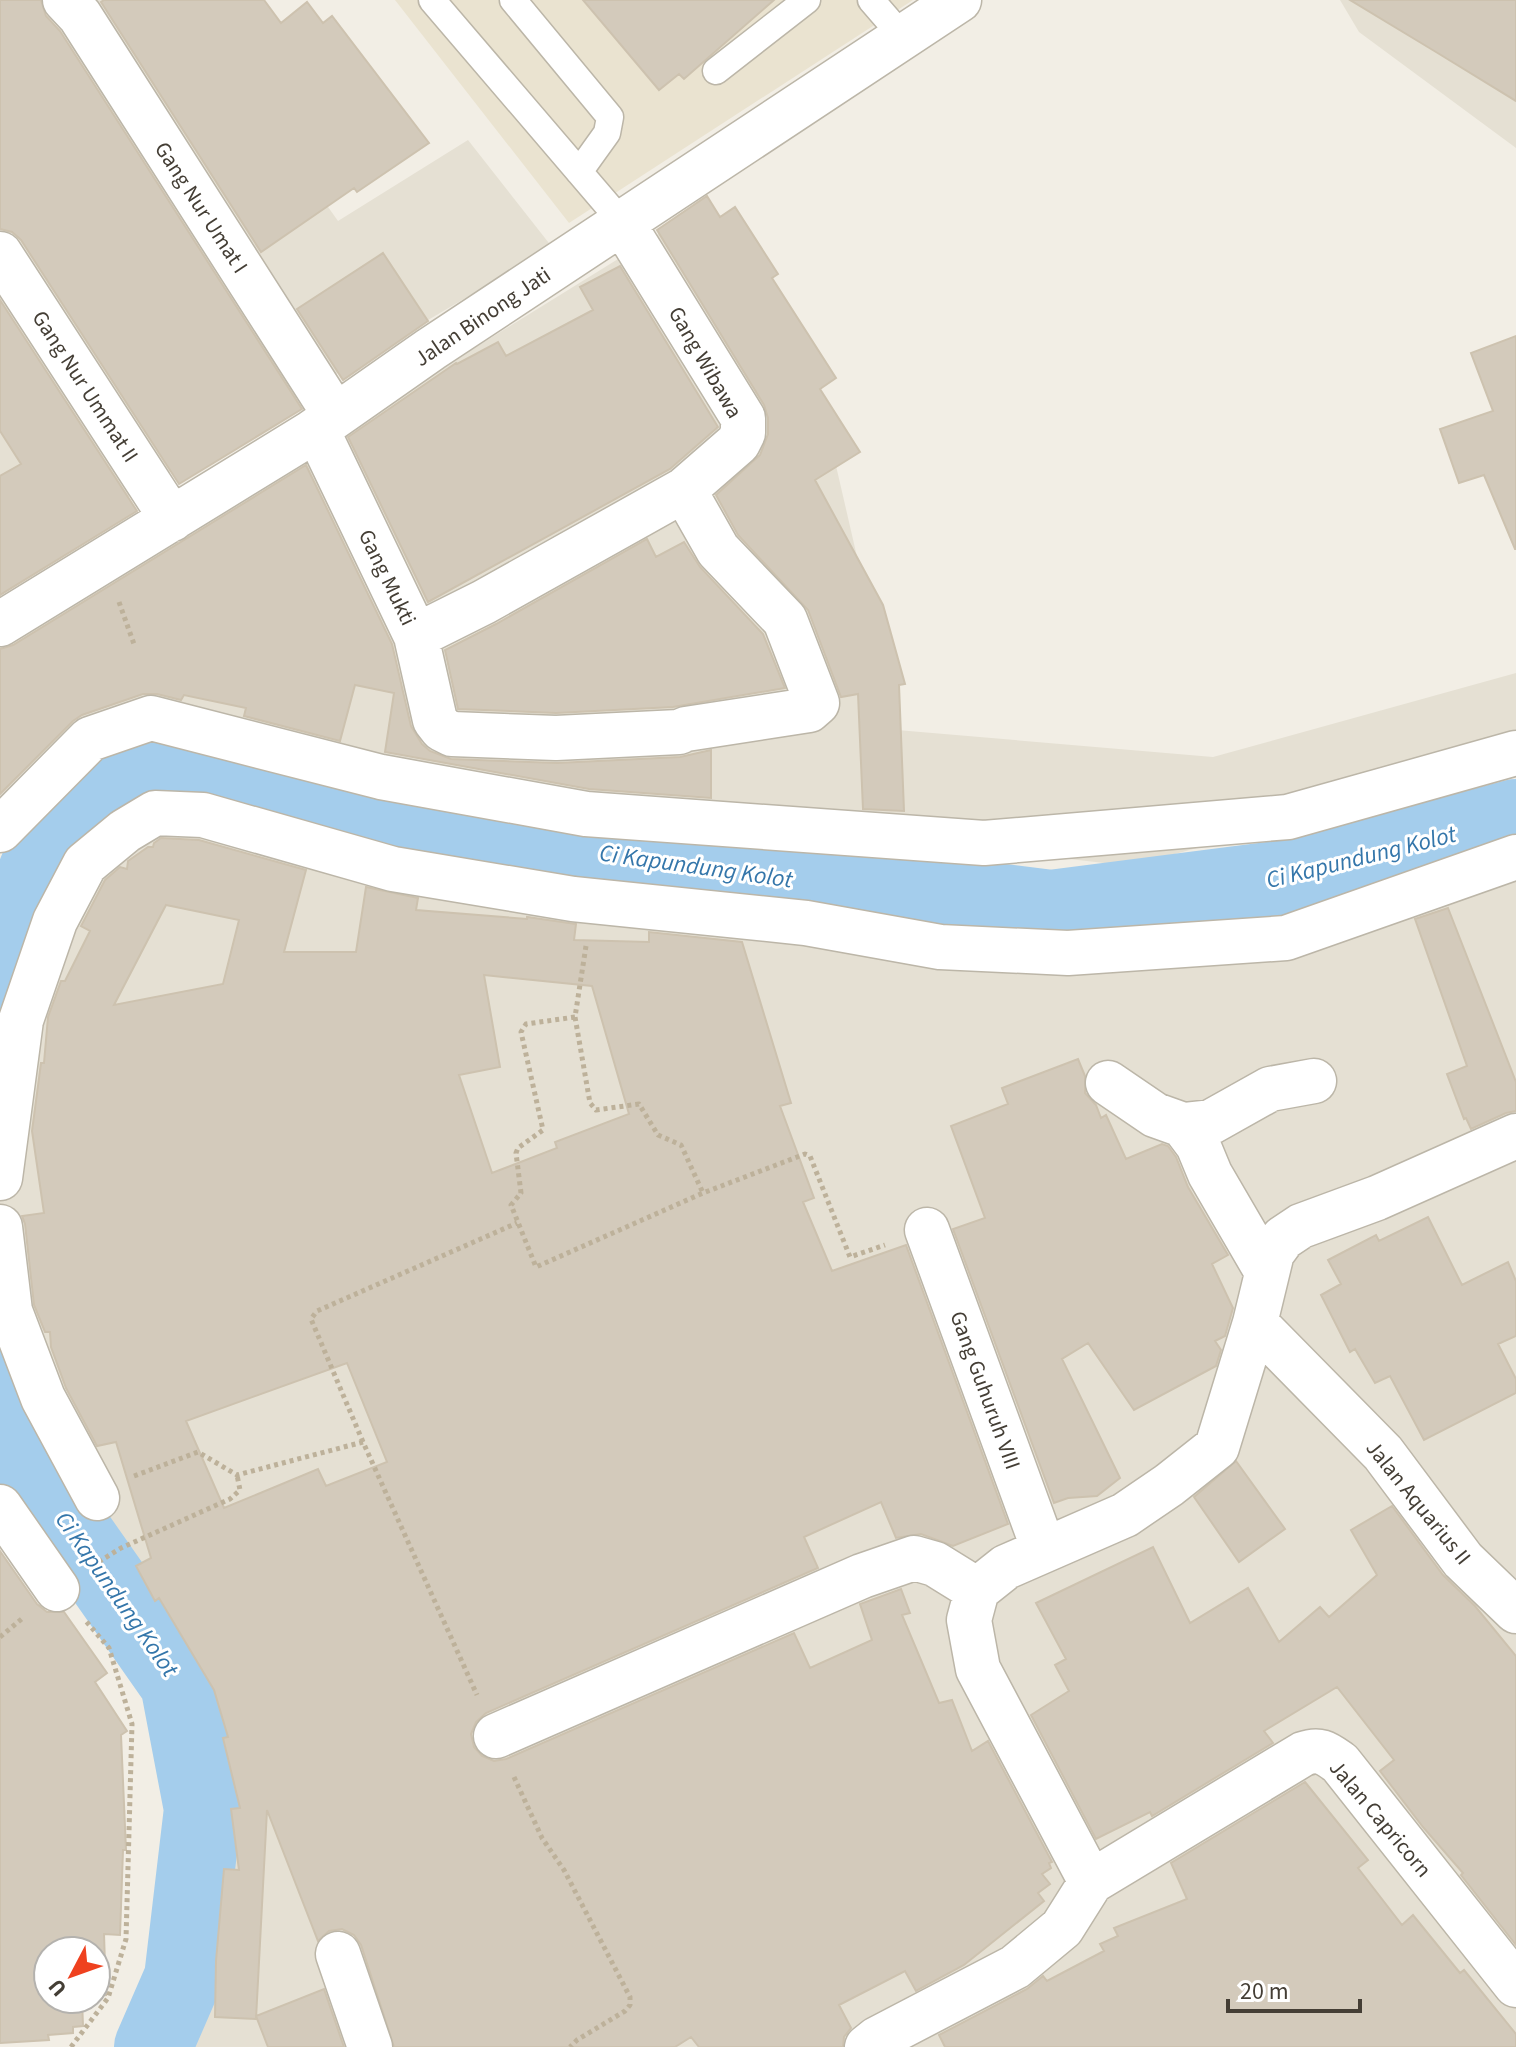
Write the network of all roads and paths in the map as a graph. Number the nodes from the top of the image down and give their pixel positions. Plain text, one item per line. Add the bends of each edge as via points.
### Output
1 (65, 0) edge
2 (432, 0) edge
3 (513, 0) edge
4 (807, 0) edge
5 (871, 0) edge
6 (959, 0) edge
7 (903, 37) junction
8 (716, 71) dead end
9 (579, 172) junction
10 (622, 222) junction
11 (0, 254) edge
12 (326, 422) junction
13 (684, 490) junction
14 (172, 519) junction
15 (0, 624) edge
16 (416, 636) junction
17 (1516, 753) edge
18 (0, 830) edge
19 (1516, 857) edge
20 (593, 901) junction
21 (575, 1017) junction
22 (1314, 1081) dead end
23 (1108, 1083) dead end
24 (1183, 1125) junction
25 (1515, 1137) edge
26 (0, 1178) edge
27 (703, 1193) junction
28 (517, 1223) junction
29 (0, 1227) edge
30 (927, 1230) joint
31 (1267, 1272) junction
32 (1255, 1323) junction
33 (363, 1442) junction
34 (237, 1475) junction
35 (97, 1498) joint
36 (0, 1507) edge
37 (121, 1548) dead end
38 (1044, 1550) junction
39 (57, 1589) joint
40 (977, 1590) junction
41 (1516, 1611) edge
42 (496, 1736) junction
43 (1091, 1882) junction
44 (338, 1954) dead end
45 (1516, 1985) edge
46 (71, 2047) edge
47 (370, 2047) edge
48 (570, 2047) edge
49 (867, 2047) edge

1 - 12 street, Gang Nur Umat I via 80,16
2 - 9 lane
3 - 9 lane via 610,117 607,133
4 - 8 lane
5 - 7 lane
6 - 7 street, Jalan Binong Jati
7 - 10 street, Jalan Binong Jati
9 - 10 lane
10 - 12 street, Jalan Binong Jati
10 - 13 street, Gang Wibawa via 743,418 738,443
11 - 14 street, Gang Nur Ummat II
12 - 14 street, Jalan Binong Jati
12 - 16 street, Gang Mukti
13 - 16 street, Gang Wibawa
13 - 16 street, Gang Mukti via 718,550 785,620 815,707 679,732 556,738 452,734 435,720
14 - 15 street, Jalan Binong Jati
17 - 18 street via 1288,817 984,843 586,814 381,777 151,718 90,739
19 - 20 street via 1286,938 1068,953 940,947 806,923
20 - 21 path
20 - 26 street via 393,869 203,815 155,813 85,864 55,921 21,1020
21 - 27 path via 590,1103 596,1110 639,1104 658,1135 681,1145
21 - 28 path via 526,1024 521,1032 543,1130 516,1153 521,1193 511,1205
22 - 24 street via 1270,1089 1211,1122
23 - 24 street via 1155,1115
24 - 31 street
25 - 31 street via 1301,1226 1283,1238
27 - 28 path via 536,1267
27 - 30 path via 805,1154 850,1257
28 - 33 path via 317,1311 311,1319
29 - 35 street via 10,1311 43,1398
30 - 38 street, Gang Guhuruh VIII
31 - 32 street
32 - 38 street via 1217,1447 1125,1515
32 - 41 street, Jalan Aquarius II via 1383,1453 1463,1560
33 - 34 path
33 - 42 path
34 - 35 path via 198,1452 141,1472
34 - 37 path via 240,1490 230,1499
36 - 39 street
38 - 40 street via 1006,1567
39 - 46 path via 109,1648 132,1724 126,1939 108,1998
40 - 42 street via 935,1564 914,1558
40 - 43 street via 969,1620 978,1669
42 - 48 path via 542,1838 630,1997 625,2011
43 - 45 street, Jalan Capricorn via 1303,1754 1324,1751 1340,1763
43 - 49 street via 1062,1928 1015,1967
44 - 47 street

